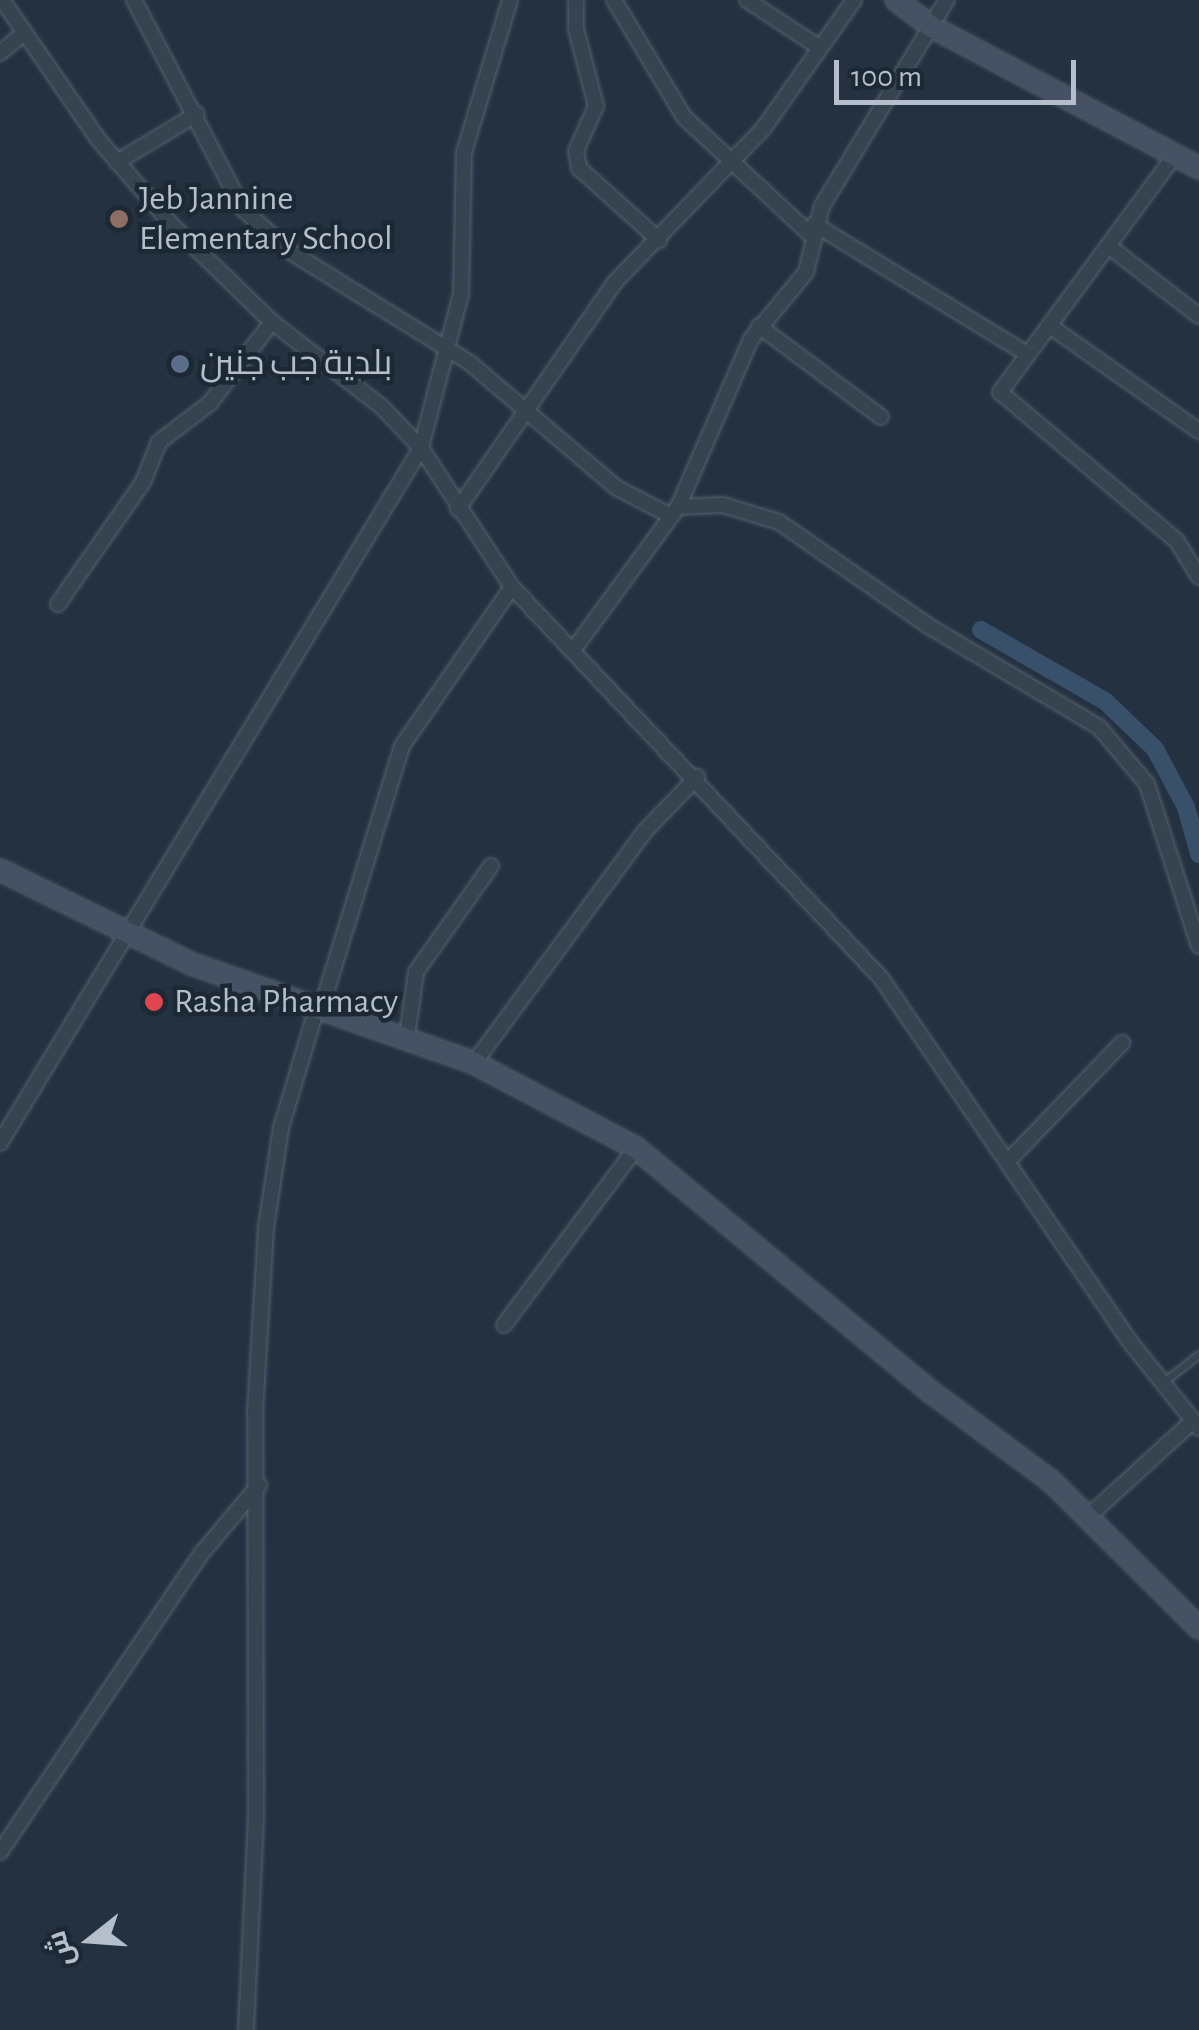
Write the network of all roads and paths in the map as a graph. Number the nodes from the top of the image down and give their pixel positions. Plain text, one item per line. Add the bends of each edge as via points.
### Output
1 (2, 0) edge
2 (134, 0) edge
3 (510, 0) edge
4 (576, 0) edge
5 (614, 0) edge
6 (747, 0) edge
7 (854, 0) edge
8 (896, 0) edge
9 (948, 0) edge
10 (932, 26) junction
11 (24, 33) junction
12 (817, 46) junction
13 (0, 53) edge
14 (197, 114) junction
15 (1174, 155) junction
16 (117, 162) junction
17 (730, 165) junction
18 (1199, 168) edge
19 (812, 229) junction
20 (659, 240) junction
21 (1110, 248) junction
22 (1199, 316) edge
23 (272, 322) junction
24 (759, 326) junction
25 (1050, 326) junction
26 (444, 353) junction
27 (1025, 353) junction
28 (525, 416) junction
29 (881, 417) dead end
30 (1199, 430) edge
31 (420, 448) junction
32 (458, 509) junction
33 (674, 511) junction
34 (1199, 577) edge
35 (512, 587) junction
36 (58, 604) dead end
37 (574, 649) junction
38 (697, 777) junction
39 (490, 866) dead end
40 (0, 870) edge
41 (124, 932) junction
42 (1199, 946) edge
43 (320, 1005) junction
44 (407, 1038) junction
45 (1122, 1043) dead end
46 (474, 1062) junction
47 (0, 1142) edge
48 (636, 1148) junction
49 (1010, 1160) junction
50 (504, 1325) dead end
51 (1199, 1355) edge
52 (1162, 1384) junction
53 (1196, 1424) edge
54 (259, 1485) junction
55 (1090, 1515) junction
56 (1199, 1628) edge
57 (0, 1852) edge
58 (246, 2030) edge

1 - 11 street
2 - 14 street
3 - 26 street via 464,152 459,204 465,268
4 - 20 street via 576,29 596,106 576,150 579,168
5 - 17 street via 664,92
6 - 12 street
7 - 12 street
8 - 10 main road
9 - 10 street
10 - 15 main road
10 - 19 street
11 - 13 street
11 - 16 street
12 - 17 street
14 - 16 street
14 - 26 street via 244,209 289,251 370,297
15 - 18 main road
15 - 21 street
16 - 23 street via 212,268
17 - 19 street
17 - 20 street
19 - 24 street via 806,272
19 - 27 street
20 - 28 street via 615,282
21 - 22 street
21 - 25 street
23 - 31 street via 382,407
23 - 36 street via 210,402 159,442 143,482
24 - 29 street
24 - 33 street
25 - 27 street
25 - 30 street
26 - 28 street via 470,363
26 - 31 street
27 - 34 street via 1000,386 1003,398 1177,541
28 - 32 street
28 - 33 street via 617,488
31 - 32 street
31 - 41 street
32 - 35 street
33 - 37 street
33 - 42 street via 724,506 779,522 927,626 1099,727 1147,784
35 - 37 street
35 - 43 street via 402,746
37 - 38 street
38 - 46 street via 646,830
38 - 49 street via 881,978
39 - 44 street via 416,972
40 - 41 main road
41 - 43 main road via 192,964
41 - 47 street
43 - 44 main road
43 - 54 street via 271,1183 255,1413
44 - 46 main road
45 - 49 street
46 - 48 main road
48 - 50 street
48 - 55 main road
49 - 52 street
51 - 52 lane
52 - 53 street
53 - 55 street
54 - 57 street via 202,1553
54 - 58 street
55 - 56 main road

